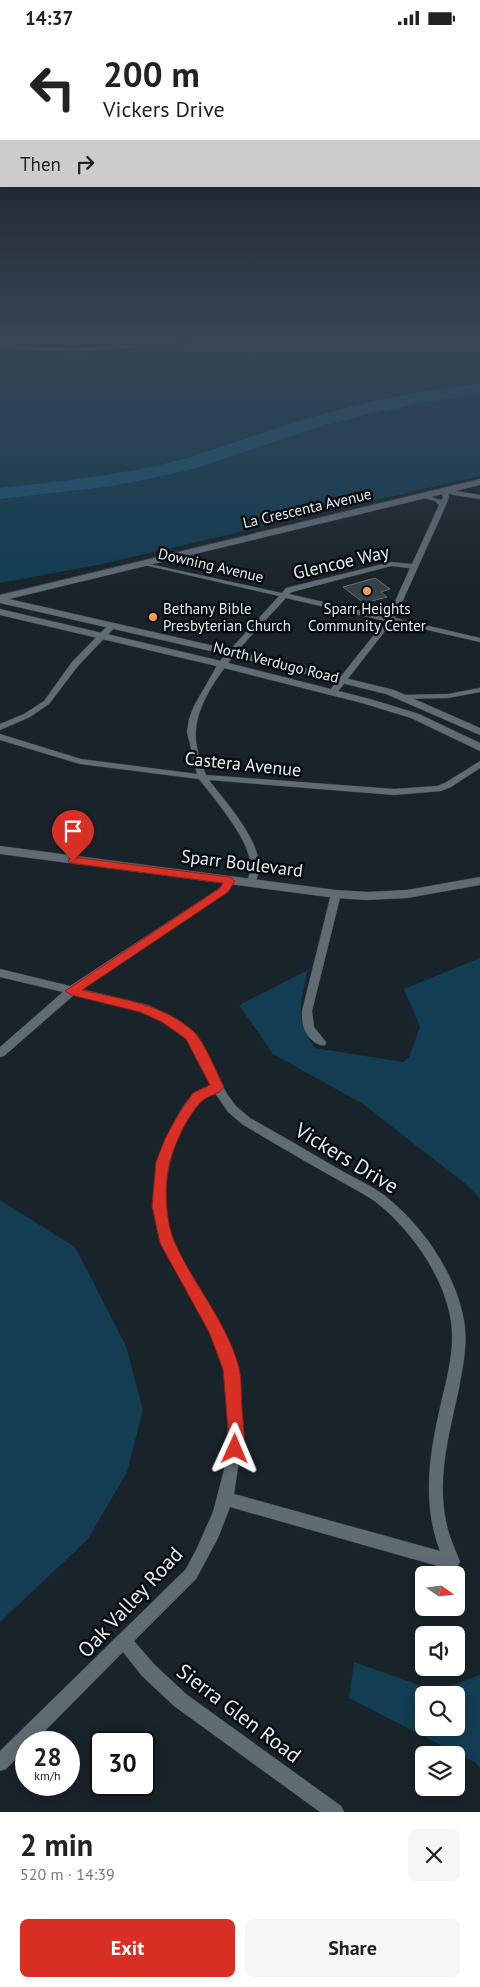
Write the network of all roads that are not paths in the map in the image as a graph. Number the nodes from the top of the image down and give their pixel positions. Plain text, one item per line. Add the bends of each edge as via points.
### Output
1 (478, 482) edge
2 (444, 491) junction
3 (420, 496) junction
4 (480, 497) edge
5 (443, 505) junction
6 (142, 563) junction
7 (415, 566) junction
8 (0, 589) edge
9 (284, 596) junction
10 (0, 599) edge
11 (0, 612) edge
12 (390, 620) junction
13 (113, 625) junction
14 (102, 636) junction
15 (480, 640) edge
16 (232, 653) junction
17 (222, 664) junction
18 (342, 680) junction
19 (480, 691) edge
20 (333, 692) junction
21 (401, 697) junction
22 (0, 727) edge
23 (480, 732) edge
24 (0, 737) edge
25 (480, 747) edge
26 (480, 764) edge
27 (202, 777) junction
28 (0, 851) edge
29 (230, 881) junction
30 (480, 881) edge
31 (250, 883) junction
32 (336, 894) junction
33 (0, 973) edge
34 (71, 991) junction
35 (320, 1042) dead end
36 (0, 1053) edge
37 (217, 1087) junction
38 (225, 1499) junction
39 (124, 1641) junction
40 (0, 1763) edge
41 (335, 1812) edge

1 - 2 main road, La Crescenta Avenue
1 - 4 street via 471,489
2 - 3 main road, La Crescenta Avenue
2 - 4 street
2 - 5 street
3 - 5 street via 438,500
3 - 6 main road, La Crescenta Avenue
5 - 7 street
6 - 8 main road, La Crescenta Avenue
6 - 9 street, Downing Avenue
6 - 10 main road, La Crescenta Avenue
7 - 9 street, Glencoe Way via 391,564 292,590
7 - 12 street
9 - 12 street, Downing Avenue
9 - 16 street, Glencoe Way
10 - 13 main road, North Verdugo Road
11 - 14 main road, North Verdugo Road
12 - 15 street, Downing Avenue
12 - 18 street
13 - 14 street
13 - 16 main road, North Verdugo Road
14 - 17 main road, North Verdugo Road
14 - 22 street via 42,706
16 - 17 street, Glencoe Way
16 - 18 main road, North Verdugo Road
17 - 20 main road, North Verdugo Road
17 - 27 street, Glencoe Way via 193,719 192,745
18 - 20 street
18 - 21 main road, North Verdugo Road
19 - 21 street via 448,696
20 - 25 main road, North Verdugo Road via 407,713
21 - 23 main road, North Verdugo Road
24 - 27 street, Castera Avenue via 80,761
26 - 27 street, Castera Avenue via 448,785 412,792 299,787
27 - 31 street, Glencoe Way via 251,847 255,871
28 - 29 main road, Sparr Boulevard
29 - 31 main road, Sparr Boulevard
29 - 34 street via 224,890
30 - 32 main road, Sparr Boulevard via 408,894
31 - 32 main road, Sparr Boulevard
32 - 35 street via 307,1011 309,1028
33 - 34 street, Vickers Drive
34 - 36 street
34 - 37 street, Vickers Drive via 144,1008 167,1019 191,1036
37 - 38 street, Oak Valley Road via 198,1097 172,1139 163,1162 159,1206 167,1243 216,1329 231,1369 236,1429 233,1471
37 - 38 street, Vickers Drive via 232,1109 246,1121 396,1211 423,1243 446,1285 455,1310 459,1339 439,1440 436,1480 440,1529 452,1562
38 - 39 street, Oak Valley Road via 209,1545 191,1574
39 - 40 street, Oak Valley Road
39 - 41 street, Sierra Glen Road via 148,1670 180,1700

